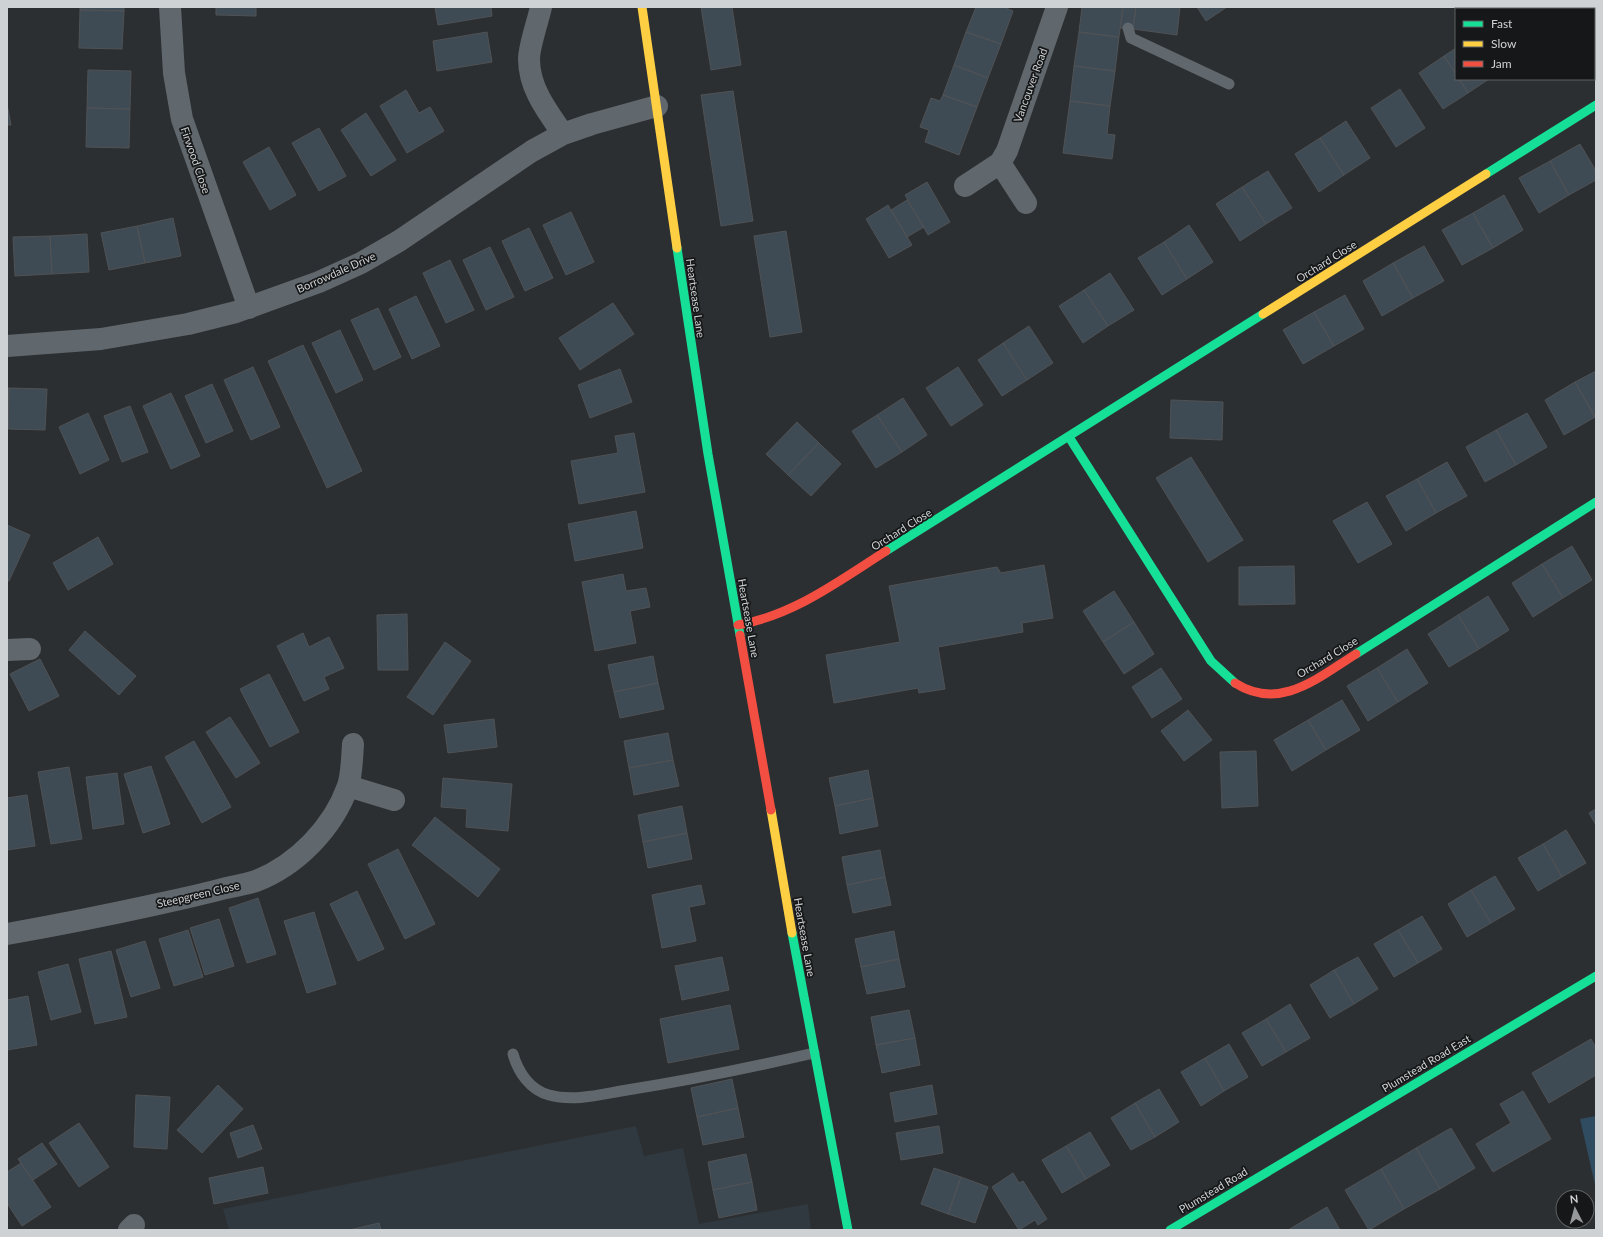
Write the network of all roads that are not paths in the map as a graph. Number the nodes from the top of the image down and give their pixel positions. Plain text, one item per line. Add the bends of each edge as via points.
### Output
1 (170, 7) edge
2 (541, 7) edge
3 (642, 7) edge
4 (1058, 7) edge
5 (1128, 28) dead end
6 (1229, 84) dead end
7 (1596, 105) edge
8 (657, 106) junction
9 (563, 134) junction
10 (1000, 163) junction
11 (965, 186) dead end
12 (1026, 203) dead end
13 (249, 308) junction
14 (7, 346) edge
15 (1069, 437) junction
16 (1596, 502) edge
17 (738, 625) junction
18 (7, 650) edge
19 (30, 650) dead end
20 (353, 744) dead end
21 (348, 786) junction
22 (394, 800) dead end
23 (7, 934) edge
24 (1596, 976) edge
25 (814, 1052) junction
26 (513, 1054) dead end
27 (1268, 1170) joint
28 (848, 1230) edge
29 (1170, 1230) edge

1 - 13 street, Firwood Close via 174,73 182,119
2 - 9 street via 529,58 532,83 542,104
3 - 8 main road, Heartsease Lane
4 - 10 street, Vancouver Road via 1007,151
5 - 6 lane via 1131,38
7 - 15 main road, Orchard Close
8 - 9 street, Borrowdale Drive
8 - 17 main road, Heartsease Lane via 693,357
9 - 13 street, Borrowdale Drive via 361,263
10 - 11 street, Vancouver Road
10 - 12 street
13 - 14 street, Borrowdale Drive via 188,324 101,339
15 - 16 main road, Orchard Close via 1211,661 1226,677 1245,689 1266,695 1286,693 1305,686
15 - 17 main road, Orchard Close via 805,602 757,622
17 - 25 main road, Heartsease Lane
18 - 19 street
20 - 21 street, Steepgreen Close
21 - 22 street
21 - 23 street, Steepgreen Close via 318,838 302,854 255,881 92,918
24 - 27 main road, Plumstead Road East
25 - 26 lane via 675,1082 577,1098 549,1095 532,1088 517,1067
25 - 28 main road, Heartsease Lane
27 - 29 main road, Plumstead Road

